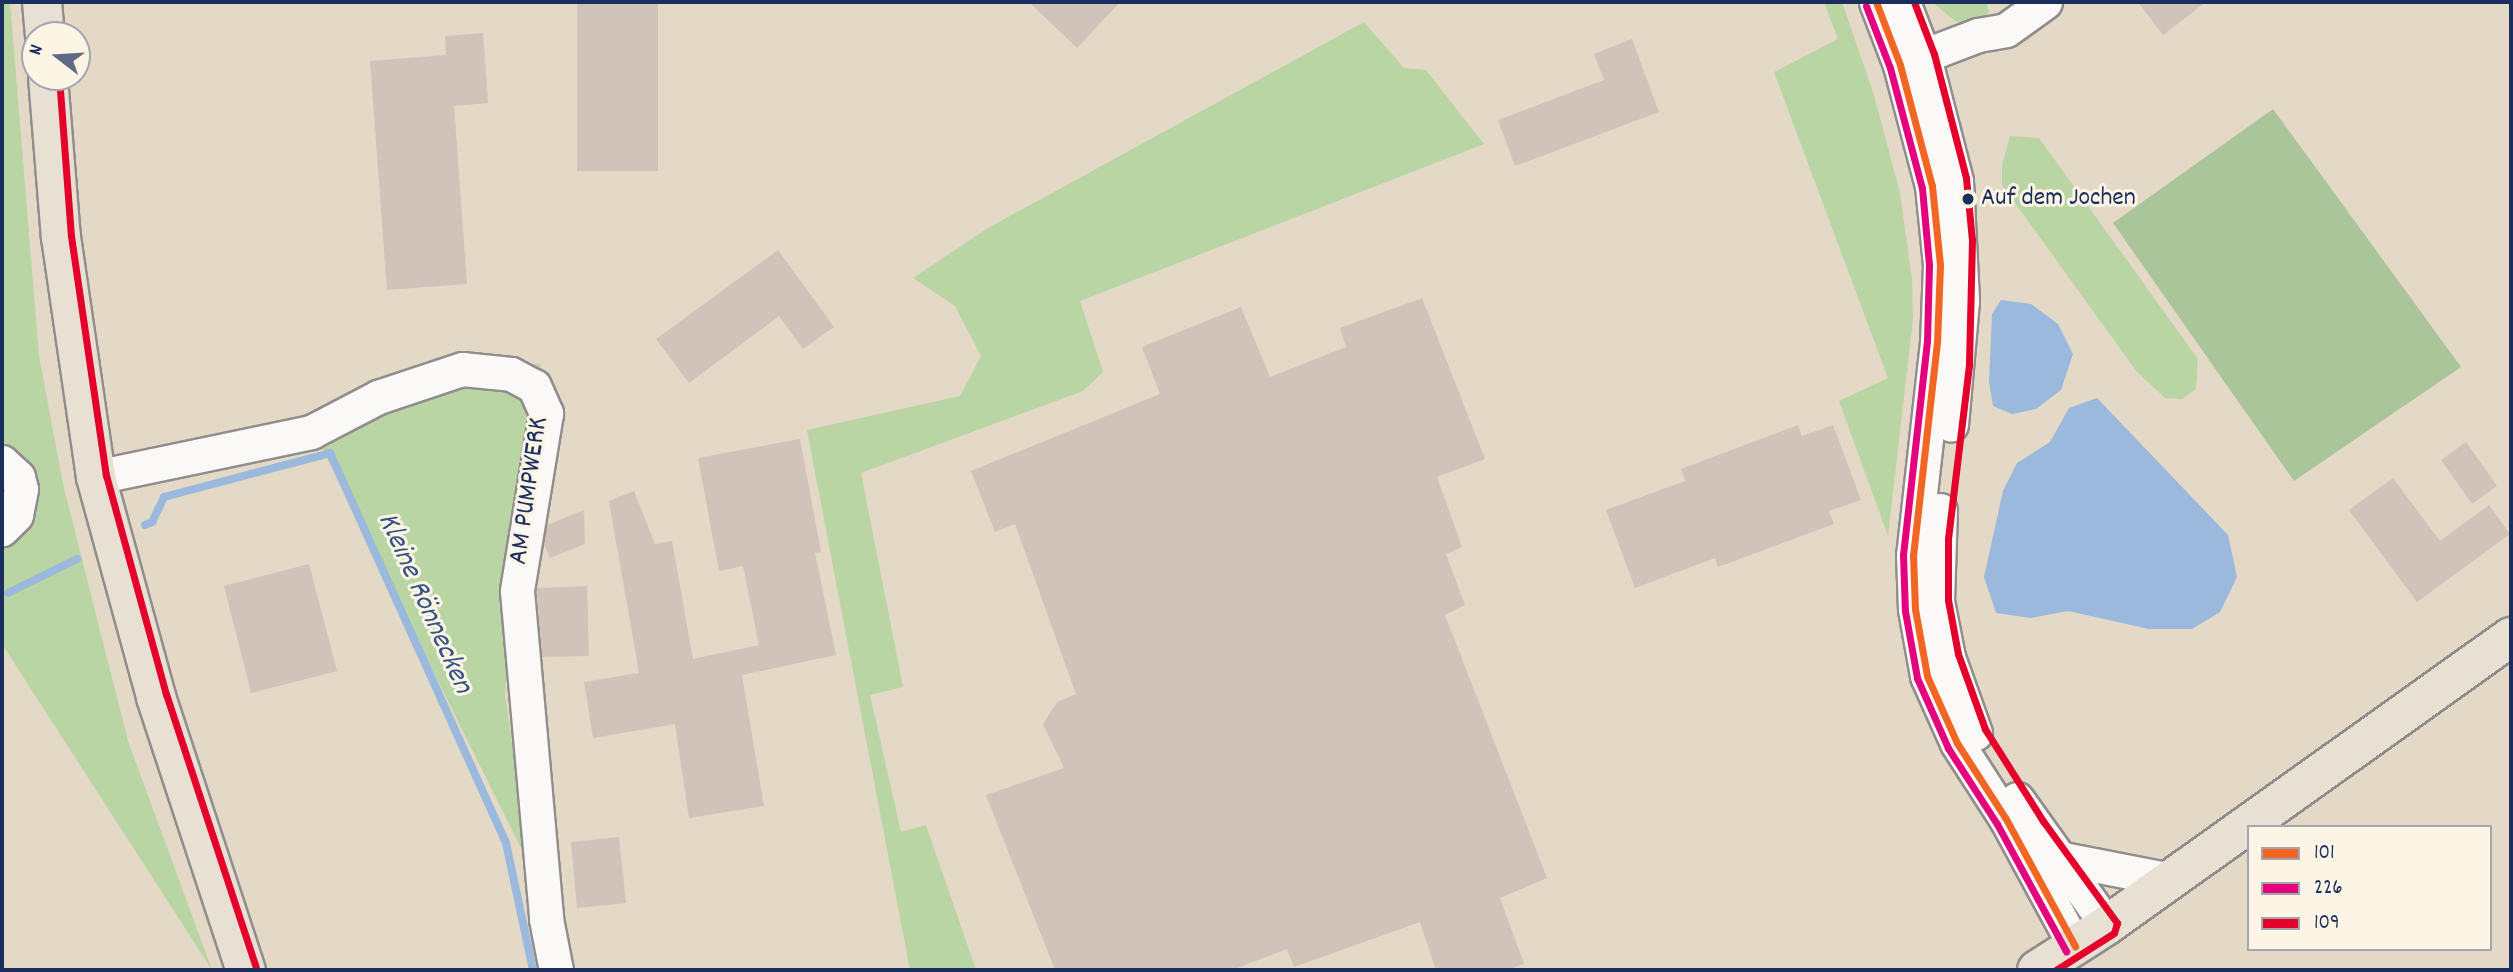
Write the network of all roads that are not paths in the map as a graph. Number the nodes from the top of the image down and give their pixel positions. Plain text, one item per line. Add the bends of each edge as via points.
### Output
1 (42, 2) edge
2 (1876, 2) edge
3 (1903, 2) edge
4 (2045, 2) edge
5 (2009, 16) edge
6 (44, 21) edge
7 (1912, 61) junction
8 (49, 91) edge
9 (2, 462) edge
10 (96, 477) junction
11 (2, 528) edge
12 (2511, 637) edge
13 (2249, 825) edge
14 (2247, 826) edge
15 (2058, 858) junction
16 (2172, 880) junction
17 (2107, 925) junction
18 (2075, 946) junction
19 (246, 970) edge
20 (556, 970) edge
21 (2037, 970) edge

1 - 6 main road
2 - 7 street
3 - 7 street
4 - 5 street
5 - 7 street via 1978,36
7 - 15 street via 1956,181 1962,241 1959,363 1937,538 1937,601 1948,657 1975,734
7 - 18 street via 1940,265 1937,342 1913,555 1915,609 1927,676 1957,743 2006,819
8 - 10 main road via 61,237
9 - 11 street via 18,477 21,489 16,515
10 - 19 main road via 156,697
10 - 20 street, AM PUMPWERK via 311,432 378,397 462,369 511,374 534,386 546,414 517,591 546,919
12 - 13 main road
14 - 16 main road
15 - 16 street
15 - 17 street
16 - 17 main road
17 - 18 main road
18 - 21 main road

